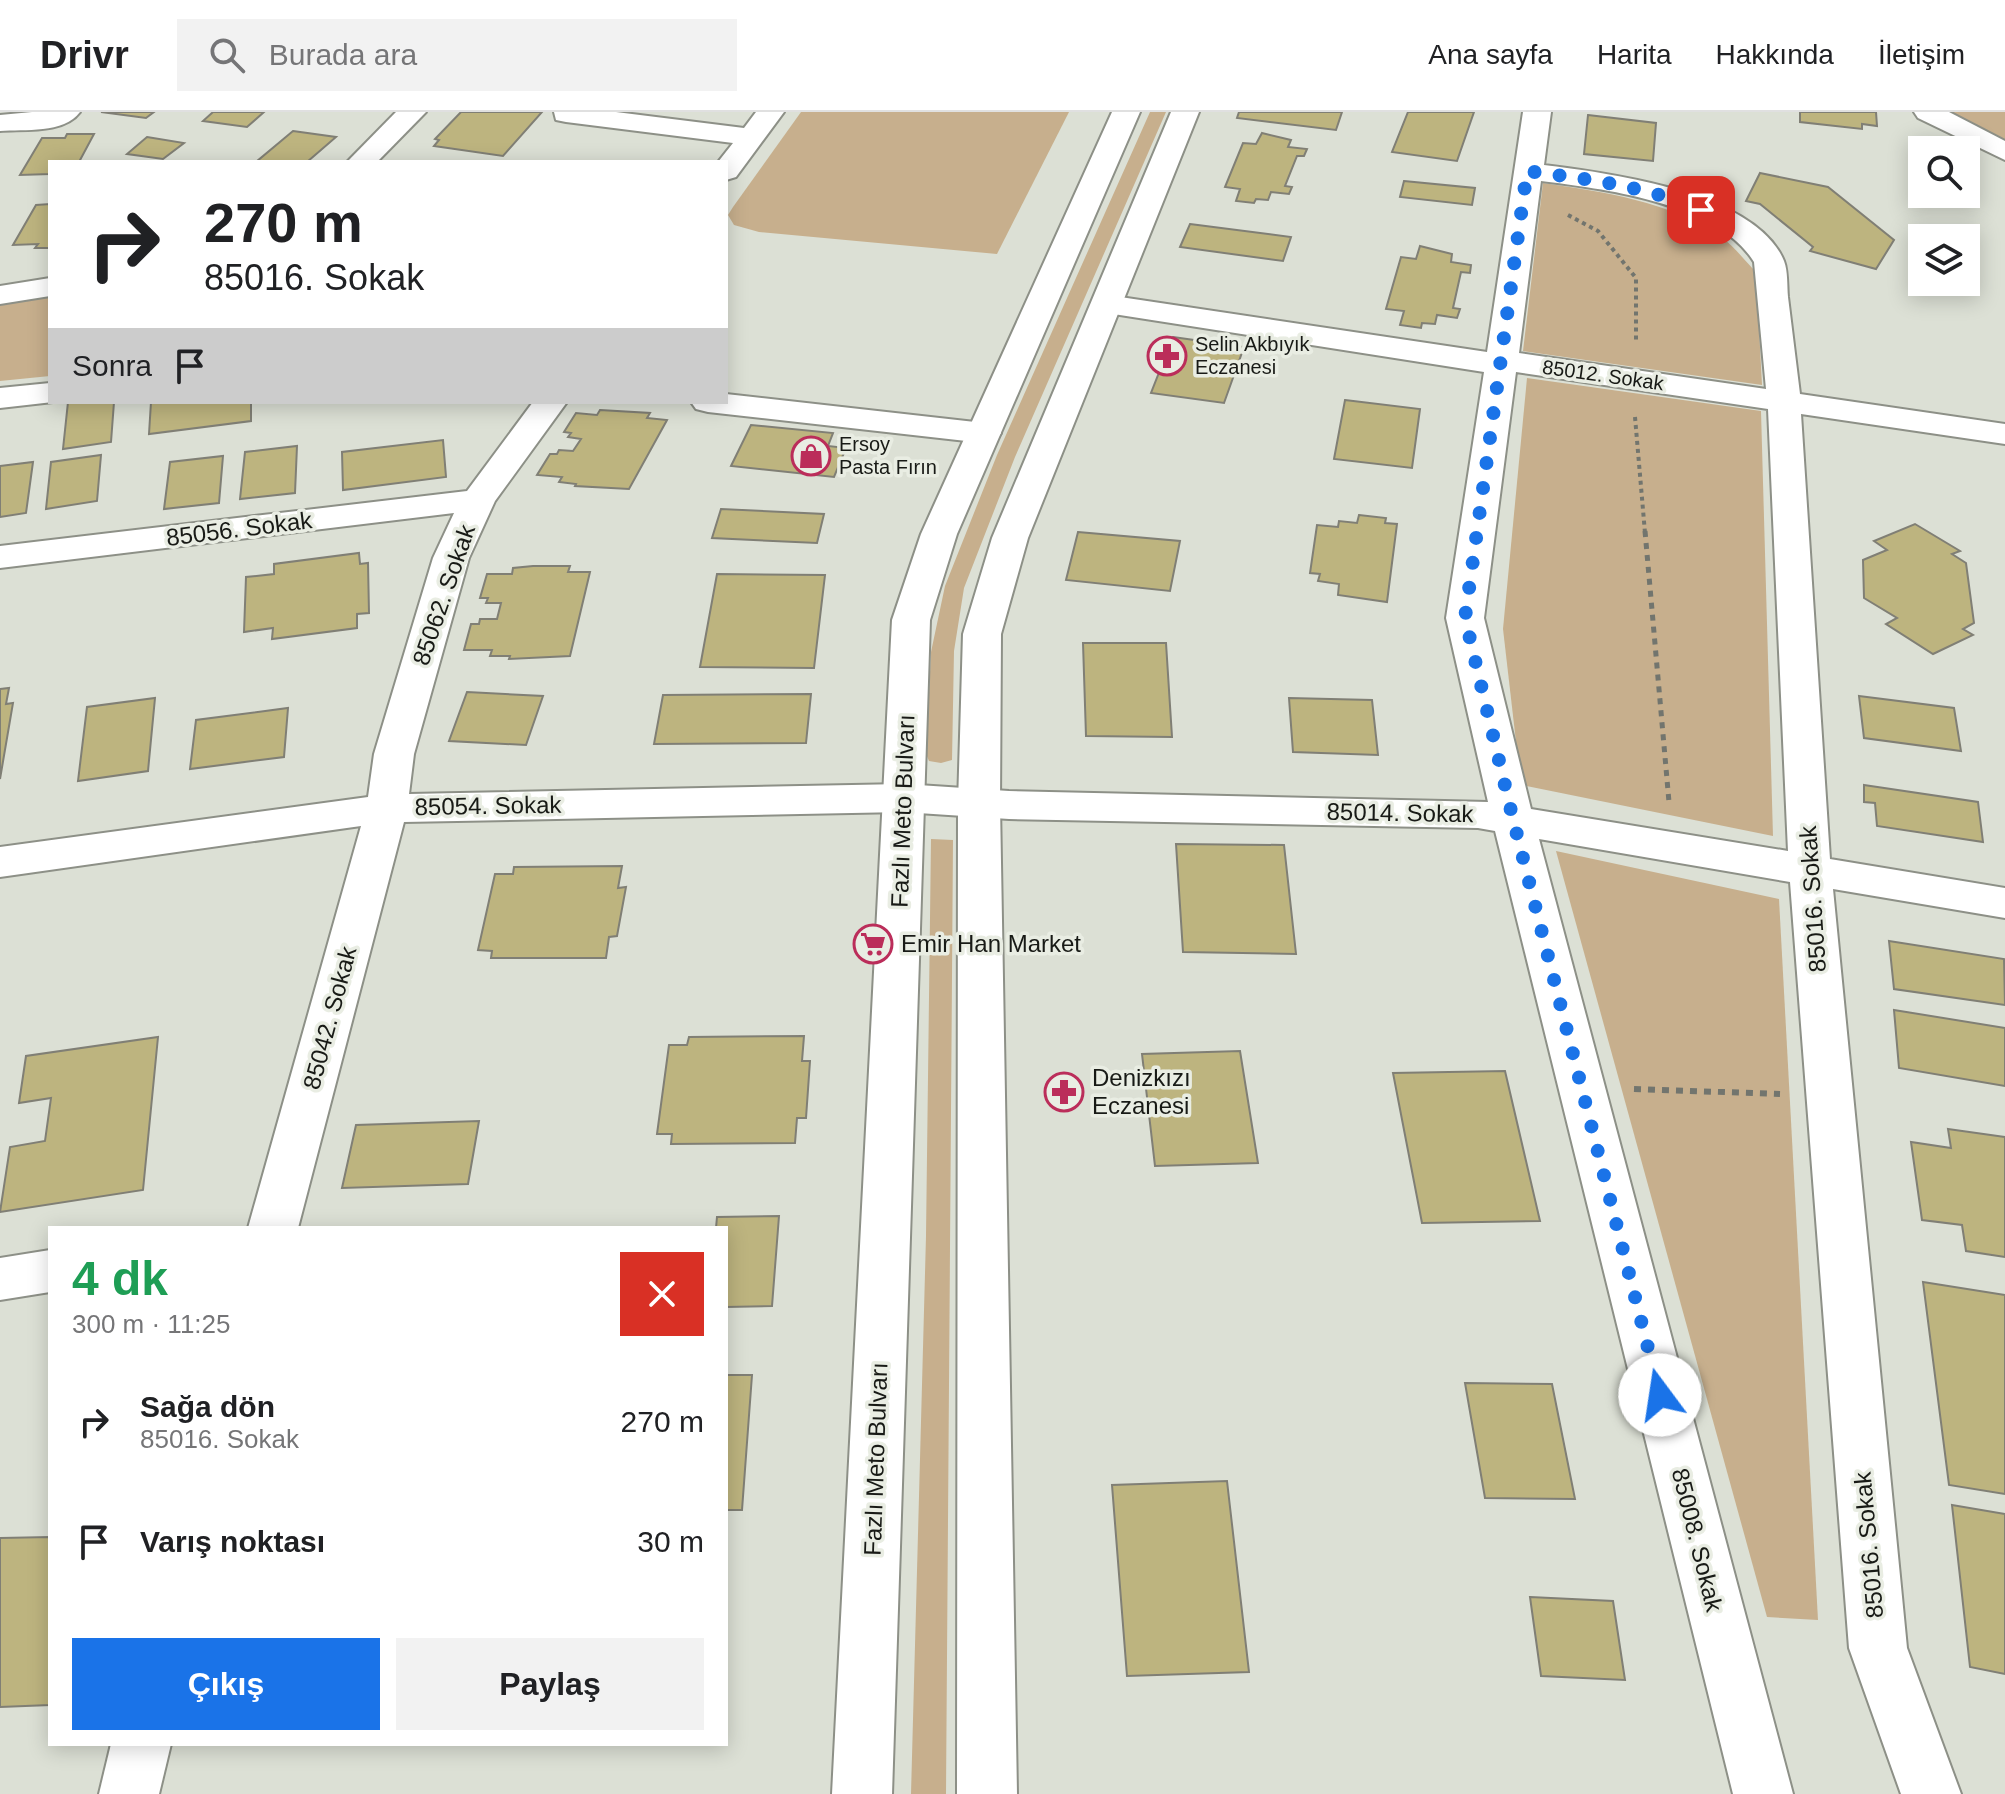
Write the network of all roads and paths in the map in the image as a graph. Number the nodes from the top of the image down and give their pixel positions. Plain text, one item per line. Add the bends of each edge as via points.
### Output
1 (66, 112) edge
2 (412, 112) edge
3 (568, 112) edge
4 (770, 112) edge
5 (1126, 112) edge
6 (1185, 112) edge
7 (1537, 112) edge
8 (1928, 112) edge
9 (0, 123) edge
10 (751, 137) junction
11 (2005, 152) edge
12 (363, 160) edge
13 (728, 168) edge
14 (1527, 171) junction
15 (1564, 213) dead end
16 (48, 287) edge
17 (0, 295) edge
18 (1107, 304) junction
19 (1636, 352) dead end
20 (1500, 360) junction
21 (48, 393) edge
22 (0, 398) edge
23 (1784, 402) junction
24 (549, 404) edge
25 (726, 404) edge
26 (1635, 409) dead end
27 (984, 433) junction
28 (2005, 434) edge
29 (478, 500) junction
30 (0, 557) edge
31 (903, 798) junction
32 (979, 804) junction
33 (387, 808) junction
34 (1670, 815) dead end
35 (1513, 819) junction
36 (0, 862) edge
37 (1810, 870) junction
38 (2005, 903) edge
39 (1621, 1088) dead end
40 (1789, 1094) dead end
41 (274, 1226) edge
42 (48, 1271) edge
43 (0, 1279) edge
44 (141, 1746) edge
45 (129, 1794) edge
46 (862, 1794) edge
47 (987, 1794) edge
48 (1763, 1794) edge
49 (1931, 1794) edge

1 - 9 street via 58,118
2 - 12 street
3 - 10 street
4 - 10 street
5 - 27 street, Fazlı Meto Bulvarı
6 - 18 street
7 - 14 street, 85008. Sokak
8 - 11 street
10 - 13 street
14 - 20 street, 85008. Sokak
14 - 23 street, 85016. Sokak via 1615,182 1674,198 1728,221 1756,241 1769,262
15 - 19 path via 1598,231 1636,278
16 - 17 street
18 - 20 street, 85012. Sokak via 1480,363
18 - 32 street via 1010,538 982,634
20 - 23 street, 85012. Sokak
20 - 35 street, 85008. Sokak via 1465,618
21 - 22 street
23 - 28 street, 85012. Sokak
23 - 37 street, 85016. Sokak
24 - 29 street, 85062. Sokak
25 - 27 street
26 - 34 path
27 - 31 street, Fazlı Meto Bulvarı via 939,534 911,620
29 - 30 street, 85056. Sokak
29 - 33 street, 85062. Sokak via 451,558 411,693 394,754
31 - 32 street, 85054. Sokak
31 - 33 street, 85054. Sokak
31 - 46 street, Fazlı Meto Bulvarı
32 - 35 street, 85014. Sokak via 1478,814
32 - 47 street
33 - 36 street, 85054. Sokak
33 - 41 street, 85042. Sokak
35 - 37 street, 85014. Sokak
35 - 48 street, 85008. Sokak
37 - 38 street, 85014. Sokak
37 - 49 street, 85016. Sokak via 1878,1648
39 - 40 path
42 - 43 street
44 - 45 street

